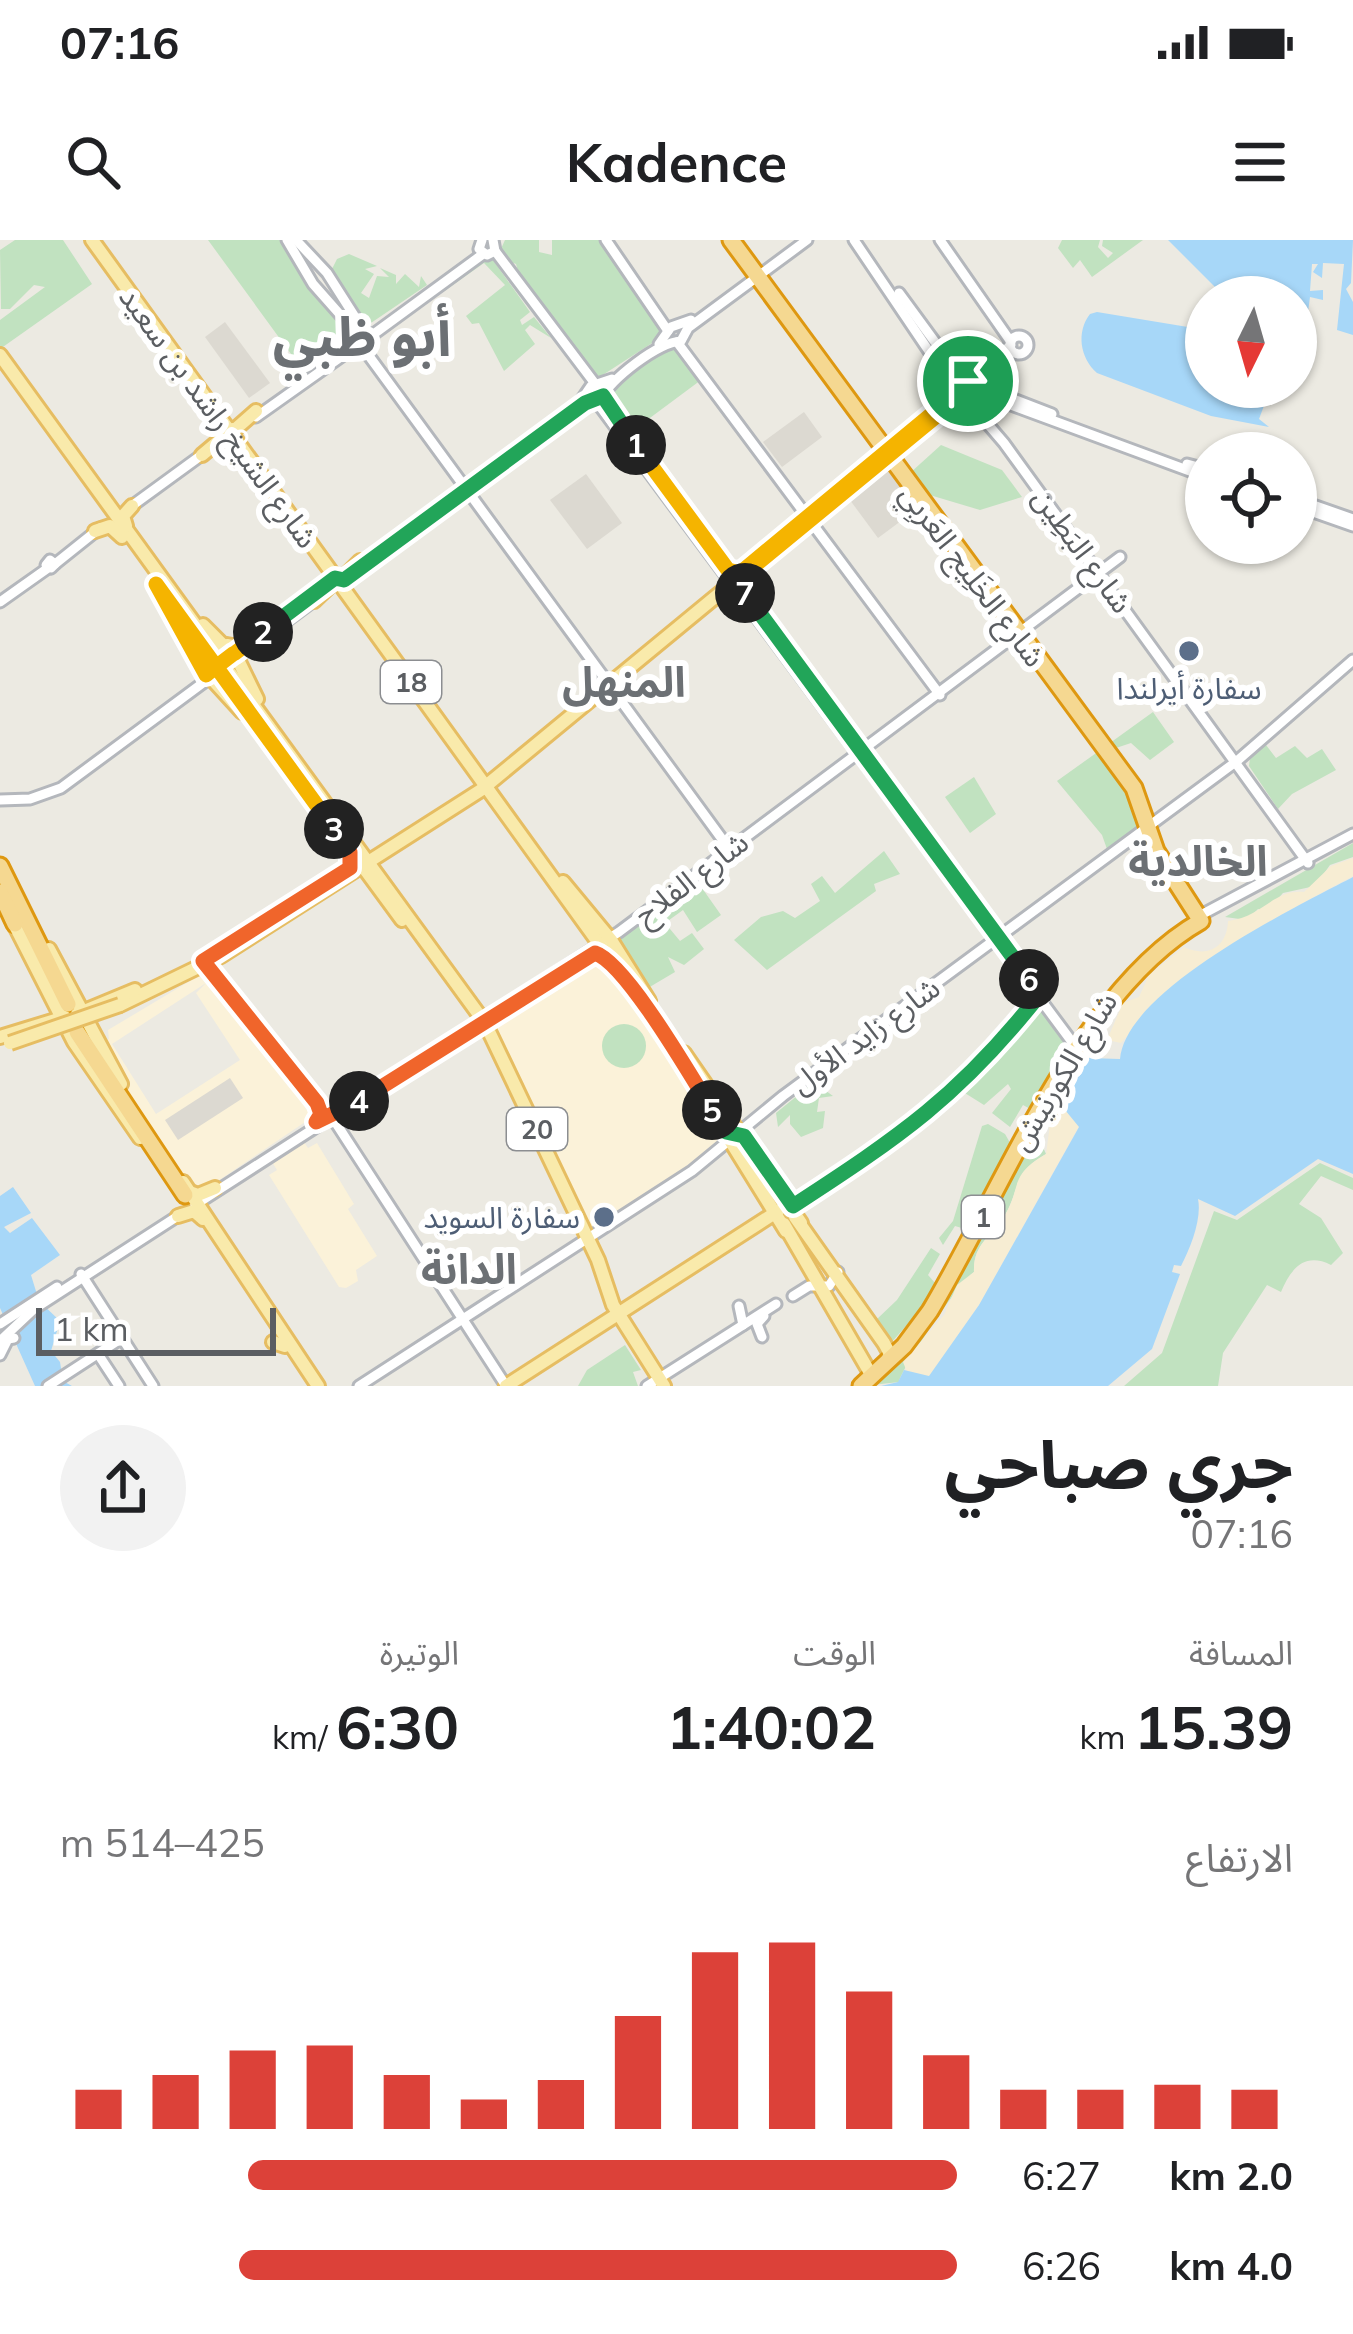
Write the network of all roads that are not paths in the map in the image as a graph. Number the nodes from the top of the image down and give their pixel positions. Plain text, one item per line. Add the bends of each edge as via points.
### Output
1 (94, 240) edge
2 (292, 240) edge
3 (608, 240) edge
4 (729, 240) edge
5 (804, 240) edge
6 (856, 240) edge
7 (942, 240) edge
8 (490, 247) edge
9 (755, 276) junction
10 (890, 281) junction
11 (676, 334) junction
12 (362, 337) junction
13 (939, 351) junction
14 (0, 355) edge
15 (0, 368) edge
16 (968, 390) junction
17 (596, 393) junction
18 (256, 411) joint
19 (986, 412) junction
20 (229, 434) junction
21 (886, 455) junction
22 (1185, 466) edge
23 (469, 485) junction
24 (1039, 487) junction
25 (103, 502) junction
26 (1317, 508) edge
27 (119, 512) junction
28 (811, 516) junction
29 (1353, 523) edge
30 (94, 530) junction
31 (125, 535) junction
32 (1117, 555) dead end
33 (1101, 573) junction
34 (733, 581) junction
35 (338, 583) junction
36 (158, 596) junction
37 (0, 601) edge
38 (201, 601) dead end
39 (1019, 635) junction
40 (255, 638) junction
41 (382, 639) junction
42 (1353, 663) edge
43 (217, 670) junction
44 (611, 681) junction
45 (941, 691) junction
46 (269, 733) junction
47 (859, 752) junction
48 (468, 757) junction
49 (1240, 761) junction
50 (509, 762) junction
51 (89, 765) junction
52 (486, 784) junction
53 (0, 799) edge
54 (1152, 826) junction
55 (1353, 837) edge
56 (729, 844) junction
57 (0, 851) edge
58 (1309, 857) junction
59 (362, 859) junction
60 (0, 866) edge
61 (0, 888) edge
62 (18, 889) junction
63 (401, 913) junction
64 (1201, 914) junction
65 (22, 924) junction
66 (260, 929) junction
67 (998, 940) junction
68 (602, 941) junction
69 (204, 964) junction
70 (169, 987) junction
71 (1037, 997) junction
72 (120, 1004) junction
73 (902, 1012) junction
74 (77, 1017) junction
75 (480, 1020) junction
76 (883, 1027) junction
77 (1076, 1041) junction
78 (3, 1043) edge
79 (683, 1057) junction
80 (958, 1085) junction
81 (942, 1100) junction
82 (344, 1107) junction
83 (329, 1116) junction
84 (130, 1118) junction
85 (317, 1125) junction
86 (737, 1138) junction
87 (214, 1191) junction
88 (192, 1200) junction
89 (783, 1211) junction
90 (177, 1214) junction
91 (207, 1220) junction
92 (587, 1241) junction
93 (838, 1262) junction
94 (83, 1278) junction
95 (802, 1287) junction
96 (61, 1288) junction
97 (777, 1305) dead end
98 (739, 1306) dead end
99 (620, 1314) junction
100 (0, 1322) edge
101 (462, 1322) junction
102 (739, 1328) junction
103 (120, 1334) junction
104 (282, 1335) junction
105 (14, 1338) dead end
106 (1, 1348) edge
107 (98, 1358) junction
108 (875, 1366) edge
109 (656, 1377) edge
110 (509, 1384) edge
111 (51, 1386) edge
112 (119, 1386) edge
113 (153, 1386) edge
114 (314, 1386) edge
115 (363, 1386) edge

1 - 20 main road, شارع الشيخ راشد بن سعيد / 18
1 - 20 main road, شارع الشيخ راشد بن سعيد / 18
2 - 12 main road
3 - 11 main road
4 - 9 highway, شارع الخَلِيج العَربِي
5 - 9 main road
6 - 10 main road
6 - 13 main road
7 - 16 main road via 1014,344
8 - 12 main road
8 - 17 main road
9 - 11 main road
9 - 21 highway, شارع الخَلِيج العَربِي
10 - 13 main road
10 - 13 main road
11 - 17 main road
11 - 28 main road
12 - 18 main road
12 - 20 main road
12 - 23 main road
13 - 16 main road
14 - 25 main road, 20
15 - 25 main road, 20
16 - 19 main road, شارع البَطِين
16 - 19 main road
16 - 21 main road
16 - 22 main road
16 - 24 main road, شارع البَطِين
17 - 23 main road
17 - 34 main road
18 - 20 main road
19 - 24 main road, شارع البَطِين
20 - 27 main road
20 - 35 main road, شارع الشيخ راشد بن سعيد / 18
20 - 35 main road, شارع الشيخ راشد بن سعيد / 18
21 - 28 main road
21 - 39 highway, شارع الخَلِيج العَربِي
23 - 35 main road
23 - 35 main road
23 - 44 main road
24 - 33 main road, شارع البَطِين
25 - 27 main road, 20
25 - 27 main road
25 - 30 main road
26 - 29 main road
27 - 30 main road
27 - 31 main road, 20
28 - 34 main road
28 - 45 main road
30 - 31 main road via 108,526
30 - 37 main road
31 - 36 main road, 20
32 - 33 main road, شارع الفلاح
33 - 39 main road, شارع الفلاح
33 - 49 main road, شارع البَطِين
34 - 44 main road
34 - 47 main road
35 - 40 main road
35 - 40 main road
35 - 41 main road, شارع الشيخ راشد بن سعيد / 18
36 - 38 main road via 189,607
36 - 43 main road, 20
36 - 43 main road, 20 via 184,608
39 - 45 main road, شارع الفلاح
39 - 54 highway, شارع الخَلِيج العَربِي
40 - 43 main road
40 - 43 main road
41 - 48 main road, شارع الشيخ راشد بن سعيد / 18
41 - 48 main road, شارع الشيخ راشد بن سعيد / 18
42 - 49 main road, شارع زايد الأول
42 - 49 main road, شارع زايد الأول via 1332,692
43 - 46 main road, 20
43 - 46 main road
43 - 51 main road
43 - 51 main road
44 - 50 main road
44 - 52 main road
44 - 56 main road
45 - 47 main road, شارع الفلاح
46 - 59 main road, 20
47 - 56 main road, شارع الفلاح
47 - 67 main road
48 - 50 main road via 487,773
48 - 52 main road, شارع الشيخ راشد بن سعيد / 18
49 - 54 main road, شارع زايد الأول
49 - 58 main road, شارع البَطِين
50 - 52 main road
51 - 53 main road via 40,793
51 - 53 main road via 30,800
52 - 59 main road
52 - 59 main road
52 - 68 main road, شارع الشيخ راشد بن سعيد / 18
54 - 64 highway, شارع الخَلِيج العَربِي via 1157,854
54 - 67 main road, شارع زايد الأول
55 - 58 main road, شارع الكورنيش / 1
55 - 58 main road, شارع الكورنيش / 1
56 - 68 main road, شارع الفلاح
57 - 62 main road
58 - 64 main road, شارع الكورنيش / 1
58 - 64 main road, شارع الكورنيش / 1
59 - 63 main road, 20
59 - 63 main road, 20
59 - 66 main road
59 - 66 main road via 329,890
60 - 65 highway
61 - 65 highway
62 - 65 highway
62 - 74 main road
63 - 75 main road, 20
64 - 77 highway, شارع الكورنيش / 1 via 1131,975
64 - 77 highway, شارع الكورنيش / 1 via 1126,972
65 - 74 highway
66 - 69 main road
67 - 71 main road
67 - 73 main road, شارع زايد الأول
67 - 86 main road, شارع زايد الأول
68 - 75 main road, شارع الفلاح
68 - 75 main road, شارع الفلاح
68 - 79 main road, شارع الشيخ راشد بن سعيد / 18
68 - 79 main road, شارع الشيخ راشد بن سعيد / 18
69 - 70 main road
69 - 72 main road
69 - 72 main road
69 - 74 main road
69 - 83 main road
69 - 83 main road
70 - 72 main road
70 - 74 main road
71 - 77 main road
71 - 80 main road
72 - 74 main road, bridge
72 - 78 main road, bridge
73 - 76 main road, شارع زايد الأول
73 - 76 main road via 898,1026
74 - 78 main road, bridge
74 - 78 main road
74 - 78 main road via 50,1014
74 - 84 highway
74 - 84 main road via 74,1035 98,1081
74 - 88 highway
75 - 82 main road, شارع الفلاح
75 - 92 main road, 20
76 - 86 main road, شارع زايد الأول
77 - 108 highway, شارع الكورنيش / 1 via 930,1311
79 - 86 main road, شارع الشيخ راشد بن سعيد / 18
80 - 81 main road
80 - 81 main road via 943,1084
80 - 81 main road via 959,1100
81 - 89 main road
81 - 89 main road via 877,1156
82 - 83 main road
82 - 83 main road via 338,1118
83 - 85 main road
83 - 85 main road via 321,1114
83 - 101 main road
83 - 101 main road
84 - 88 main road
84 - 90 main road via 181,1200
85 - 87 main road
85 - 87 main road
86 - 89 main road, شارع الشيخ راشد بن سعيد / 18
86 - 92 main road, شارع زايد الأول
86 - 92 main road, شارع زايد الأول
87 - 88 main road
87 - 91 main road via 203,1204
88 - 90 main road
88 - 91 main road
89 - 93 main road, شارع الشيخ راشد بن سعيد / 18
89 - 95 main road, شارع الشيخ راشد بن سعيد / 18 via 801,1258
89 - 99 main road
89 - 99 main road
90 - 91 main road via 194,1211
90 - 94 main road
90 - 94 main road
91 - 104 main road
91 - 104 main road via 231,1270
92 - 99 main road, 20
92 - 101 main road, شارع زايد الأول
93 - 95 main road via 818,1263
93 - 95 main road via 831,1285
93 - 108 main road, شارع الشيخ راشد بن سعيد / 18
94 - 96 main road
94 - 103 main road
95 - 108 main road, شارع الشيخ راشد بن سعيد / 18
96 - 100 main road
96 - 106 main road via 18,1320
97 - 102 main road
98 - 102 main road
99 - 109 main road, 20
99 - 110 main road
99 - 110 main road
101 - 110 main road
101 - 110 main road
101 - 115 main road, شارع زايد الأول
102 - 102 main road via 758,1334 758,1322
102 - 109 main road
102 - 109 main road
103 - 107 main road
103 - 113 main road
104 - 114 main road
105 - 106 main road
107 - 111 main road
107 - 112 main road

